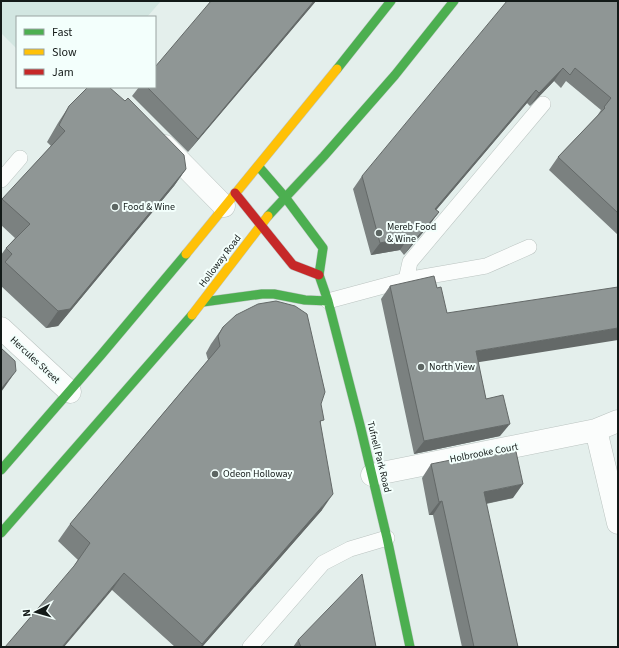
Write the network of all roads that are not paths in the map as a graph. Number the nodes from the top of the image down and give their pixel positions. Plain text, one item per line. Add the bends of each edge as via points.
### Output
1 (391, 1) edge
2 (454, 1) edge
3 (542, 104) edge
4 (151, 132) edge
5 (20, 158) dead end
6 (259, 166) junction
7 (1, 180) edge
8 (285, 198) junction
9 (230, 199) junction
10 (261, 224) junction
11 (529, 247) dead end
12 (319, 275) junction
13 (406, 280) junction
14 (328, 301) junction
15 (203, 302) junction
16 (1, 328) edge
17 (70, 392) junction
18 (618, 421) edge
19 (596, 430) junction
20 (1, 470) edge
21 (372, 475) junction
22 (618, 523) edge
23 (1, 533) edge
24 (387, 538) junction
25 (250, 647) edge
26 (410, 647) edge

1 - 6 main road
2 - 8 main road, Holloway Road via 395,75
3 - 13 lane via 410,262
4 - 9 street
5 - 7 lane
6 - 8 main road, Tufnell Park Road
6 - 9 main road
8 - 10 main road, Holloway Road
8 - 12 main road, Tufnell Park Road via 323,248
9 - 10 main road
9 - 17 main road
10 - 12 main road via 293,265
10 - 15 main road, Holloway Road
11 - 13 lane via 486,266
12 - 14 main road, Tufnell Park Road
13 - 14 lane
14 - 15 main road via 268,294
14 - 21 main road, Tufnell Park Road
15 - 23 main road, Holloway Road
16 - 17 street, Hercules Street
17 - 20 main road
18 - 19 street, Holbrooke Court
19 - 21 street, Holbrooke Court
19 - 22 street
21 - 24 main road, Tufnell Park Road
24 - 25 lane via 350,549 323,563
24 - 26 main road, Tufnell Park Road

